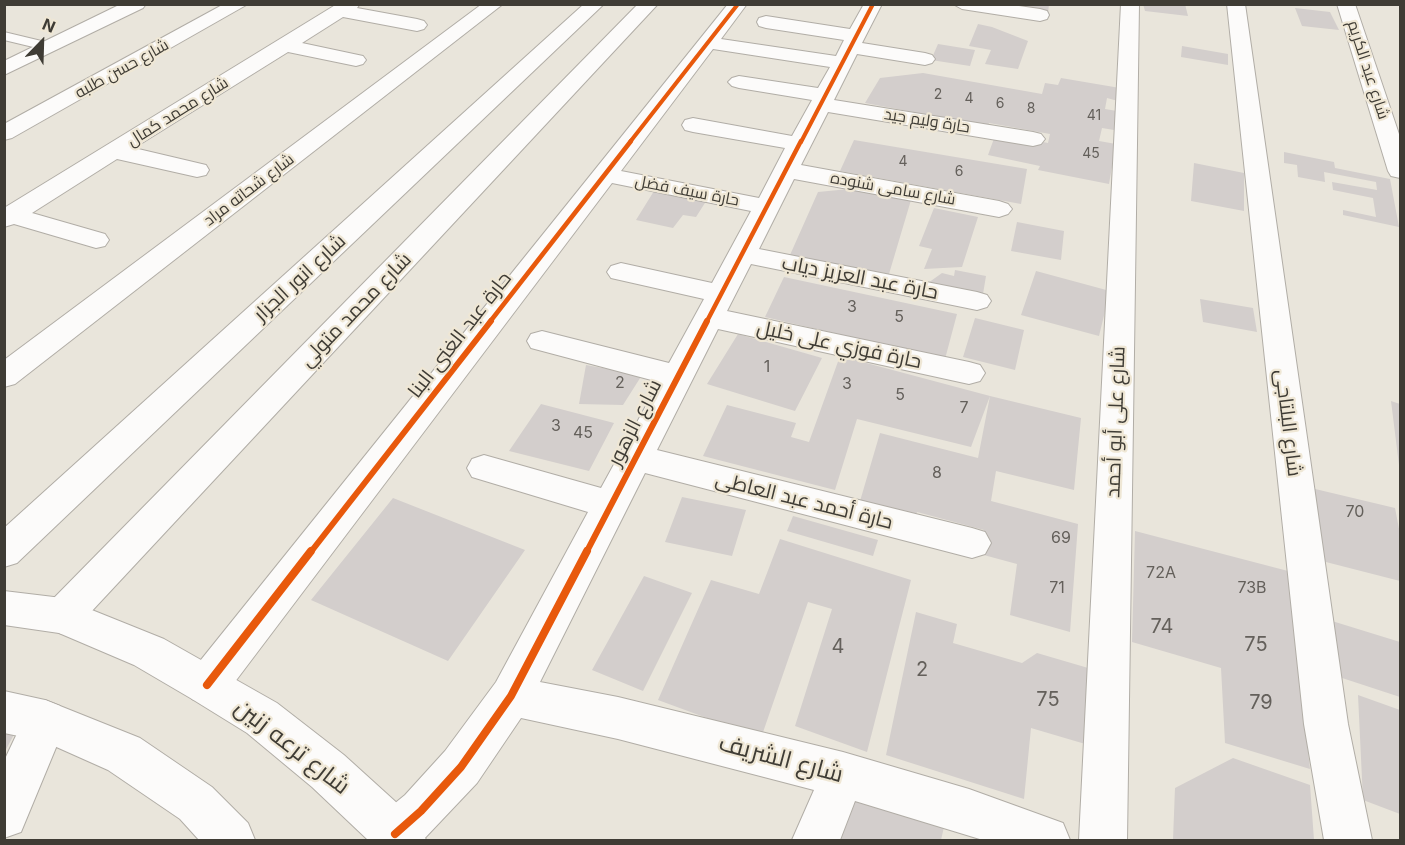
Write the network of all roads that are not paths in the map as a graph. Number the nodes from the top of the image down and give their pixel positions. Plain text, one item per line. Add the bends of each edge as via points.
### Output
1 (137, 4) edge
2 (240, 4) edge
3 (494, 4) edge
4 (595, 4) edge
5 (649, 4) edge
6 (738, 4) edge
7 (873, 4) edge
8 (962, 4) edge
9 (1130, 4) edge
10 (1236, 4) edge
11 (1346, 4) edge
12 (346, 8) edge
13 (1040, 15) dead end
14 (766, 22) dead end
15 (417, 25) dead end
16 (4, 36) edge
17 (710, 43) junction
18 (285, 45) junction
19 (50, 47) junction
20 (850, 49) junction
21 (925, 59) dead end
22 (356, 60) dead end
23 (4, 69) edge
24 (739, 82) dead end
25 (823, 100) junction
26 (693, 125) dead end
27 (4, 133) edge
28 (1033, 139) dead end
29 (114, 151) junction
30 (793, 157) junction
31 (196, 170) dead end
32 (1401, 171) edge
33 (607, 175) junction
34 (767, 207) junction
35 (999, 209) dead end
36 (8, 217) edge
37 (96, 240) dead end
38 (742, 254) junction
39 (621, 272) dead end
40 (977, 301) dead end
41 (715, 306) junction
42 (542, 341) dead end
43 (969, 373) dead end
44 (4, 376) edge
45 (678, 376) junction
46 (636, 458) junction
47 (484, 468) dead end
48 (611, 505) junction
49 (972, 543) dead end
50 (4, 552) edge
51 (4, 608) edge
52 (62, 616) junction
53 (207, 685) junction
54 (511, 696) junction
55 (25, 716) edge
56 (843, 775) junction
57 (4, 815) edge
58 (398, 837) edge
59 (231, 840) edge
60 (816, 840) edge
61 (1046, 840) edge
62 (1102, 840) edge
63 (1348, 840) edge

1 - 19 street
2 - 27 street, شارع حسن طلبه
3 - 44 street, شارع شحاته مراد
4 - 50 street, شارع انور الجزار
5 - 52 street, شارع محمد متولي
6 - 17 street, حارة عبد الغنى البنا
7 - 20 street, شارع الزهور
8 - 13 street
9 - 62 street, شارع على أبو أحمد
10 - 63 street, شارع البلتاجى via 1326,724
11 - 32 street, شارع عبد الكريم
12 - 15 street
12 - 18 street, شارع محمد كمال
14 - 20 street
16 - 19 lane
17 - 20 street
17 - 33 street, حارة عبد الغنى البنا
18 - 22 street
18 - 29 street, شارع محمد كمال
19 - 23 street
20 - 21 street
20 - 25 street, شارع الزهور
24 - 25 street, حارة وليم جيد
25 - 28 street, حارة وليم جيد
25 - 30 street, شارع الزهور
26 - 30 street, شارع سامى شنوده
29 - 31 street
29 - 36 street, شارع محمد كمال
30 - 34 street, شارع الزهور
30 - 35 street, شارع سامى شنوده
33 - 34 street, حارة سيف فضل
33 - 53 street, حارة عبد الغنى البنا
34 - 38 street, شارع الزهور
36 - 37 street
38 - 40 street, حارة عبد العزيز دياب
38 - 41 street, شارع الزهور
39 - 41 street, حارة فوزي على خليل
41 - 43 street, حارة فوزي على خليل
41 - 45 street, شارع الزهور
42 - 45 street
45 - 46 street, شارع الزهور
46 - 48 street, شارع الزهور
46 - 49 street, حارة أحمد عبد العاطى
47 - 48 street
48 - 54 street, شارع الزهور
51 - 52 street, شارع ترعه زنين
52 - 53 street, شارع ترعه زنين via 149,652
53 - 58 street, شارع ترعه زنين via 262,718 328,771
54 - 56 street, شارع الشريف via 618,718
54 - 58 street, شارع الزهور via 461,766
55 - 57 street
55 - 59 street via 124,754 196,803
56 - 60 street
56 - 61 street, شارع الشريف via 969,812

